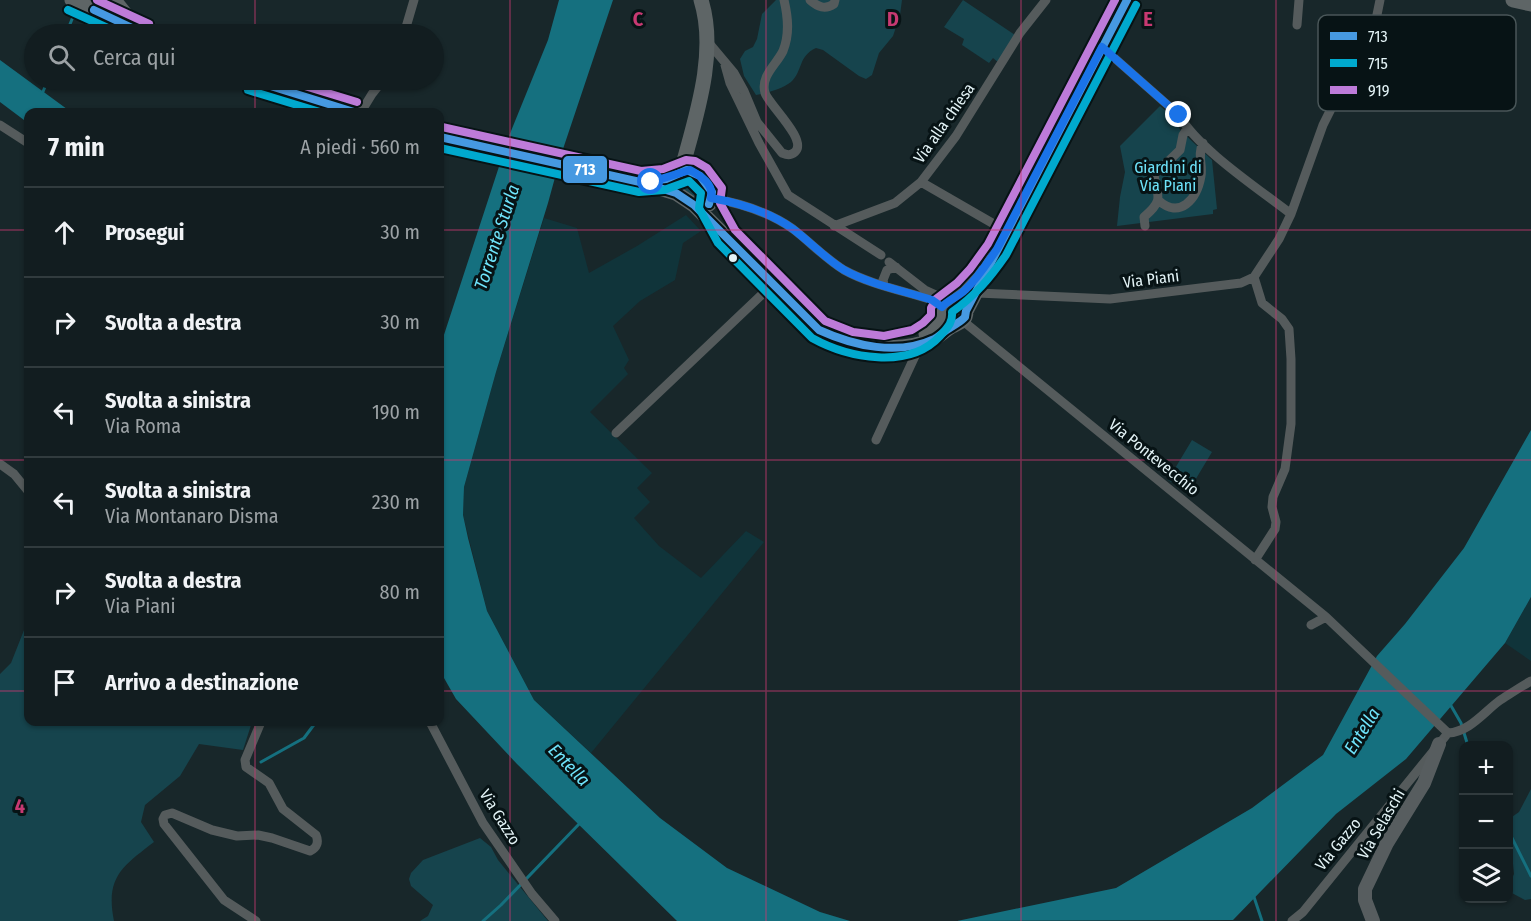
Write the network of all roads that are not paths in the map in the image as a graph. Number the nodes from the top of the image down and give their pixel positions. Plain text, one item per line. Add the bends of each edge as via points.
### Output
1 (72, 0) edge
2 (114, 0) edge
3 (414, 0) edge
4 (701, 0) edge
5 (784, 0) edge
6 (810, 0) edge
7 (835, 0) edge
8 (1046, 0) edge
9 (1299, 0) edge
10 (1382, 0) edge
11 (1512, 0) edge
12 (1123, 2) edge
13 (1531, 4) edge
14 (96, 5) edge
15 (1377, 15) edge
16 (127, 24) edge
17 (133, 24) edge
18 (407, 24) edge
19 (1298, 25) dead end
20 (708, 42) junction
21 (1102, 47) junction
22 (724, 61) junction
23 (283, 90) edge
24 (375, 90) edge
25 (341, 108) edge
26 (363, 108) edge
27 (1330, 111) edge
28 (0, 125) edge
29 (1187, 129) junction
30 (694, 130) junction
31 (444, 138) edge
32 (24, 140) edge
33 (1203, 143) junction
34 (1212, 171) dead end
35 (1202, 173) junction
36 (679, 174) junction
37 (700, 175) junction
38 (640, 182) junction
39 (921, 182) junction
40 (675, 193) junction
41 (1158, 200) junction
42 (705, 203) junction
43 (1291, 214) junction
44 (834, 226) junction
45 (1144, 226) dead end
46 (1006, 231) junction
47 (997, 249) junction
48 (881, 255) dead end
49 (1254, 277) junction
50 (773, 284) junction
51 (884, 285) junction
52 (977, 293) junction
53 (953, 312) junction
54 (921, 343) junction
55 (904, 345) junction
56 (616, 433) dead end
57 (876, 440) dead end
58 (0, 464) edge
59 (24, 486) edge
60 (1255, 560) junction
61 (1328, 619) junction
62 (1311, 625) dead end
63 (1531, 681) edge
64 (259, 726) edge
65 (432, 726) edge
66 (1444, 736) junction
67 (256, 921) edge
68 (555, 921) edge
69 (1292, 921) edge
70 (1373, 921) edge

1 - 14 main road
2 - 17 main road
3 - 18 street
4 - 20 main road
5 - 22 street via 789,18 787,36 783,52 764,86 768,99 798,142 794,153 782,153 757,122 744,91
6 - 7 street via 828,8
8 - 39 street, Via alla chiesa
9 - 19 street
10 - 15 street
11 - 13 main road
12 - 21 main road
14 - 16 main road
20 - 22 street
20 - 30 main road
21 - 29 street via 1179,115
21 - 46 main road
22 - 44 street via 730,83 788,195
23 - 25 main road
24 - 26 street
27 - 43 street
28 - 32 street
29 - 33 street
29 - 41 street via 1178,153 1154,175
30 - 36 main road
30 - 37 main road
31 - 38 main road
33 - 35 street via 1199,150
33 - 43 street
34 - 35 street
35 - 41 street via 1194,194 1179,209 1170,209
36 - 37 main road via 690,170
36 - 38 main road
36 - 40 main road via 674,183
37 - 42 main road via 712,192
38 - 40 main road
39 - 44 street, Via alla chiesa via 895,204
39 - 46 street
40 - 42 main road
41 - 45 street via 1154,210 1144,217
42 - 50 main road via 718,231
42 - 51 street via 741,205 770,216 792,228 843,269
43 - 49 street
44 - 48 street
46 - 47 main road
47 - 52 main road
47 - 53 main road via 964,291
49 - 52 street, Via Piani via 1241,283 1110,299
49 - 60 street via 1262,303 1289,330 1291,381 1285,469 1273,497 1275,529
50 - 55 main road via 819,330 836,338 853,344
50 - 56 street
51 - 53 street via 932,300
51 - 53 street via 887,270 893,264
52 - 53 main road
53 - 54 main road via 934,339
53 - 55 main road via 930,332
53 - 60 street, Via Pontevecchio
54 - 55 main road
54 - 57 street
58 - 59 street
60 - 61 street, Via Pontevecchio
61 - 62 street
61 - 66 street, Via Pontevecchio
63 - 66 street via 1468,727
64 - 67 street via 245,760 246,767 269,783 283,809 316,836 315,848 310,851 272,838 212,830 172,813 163,819 224,900
65 - 68 street, Via Gazzo via 483,823
66 - 69 street, Via Gazzo
66 - 70 street, Via Selaschi via 1424,783 1387,843 1365,889

